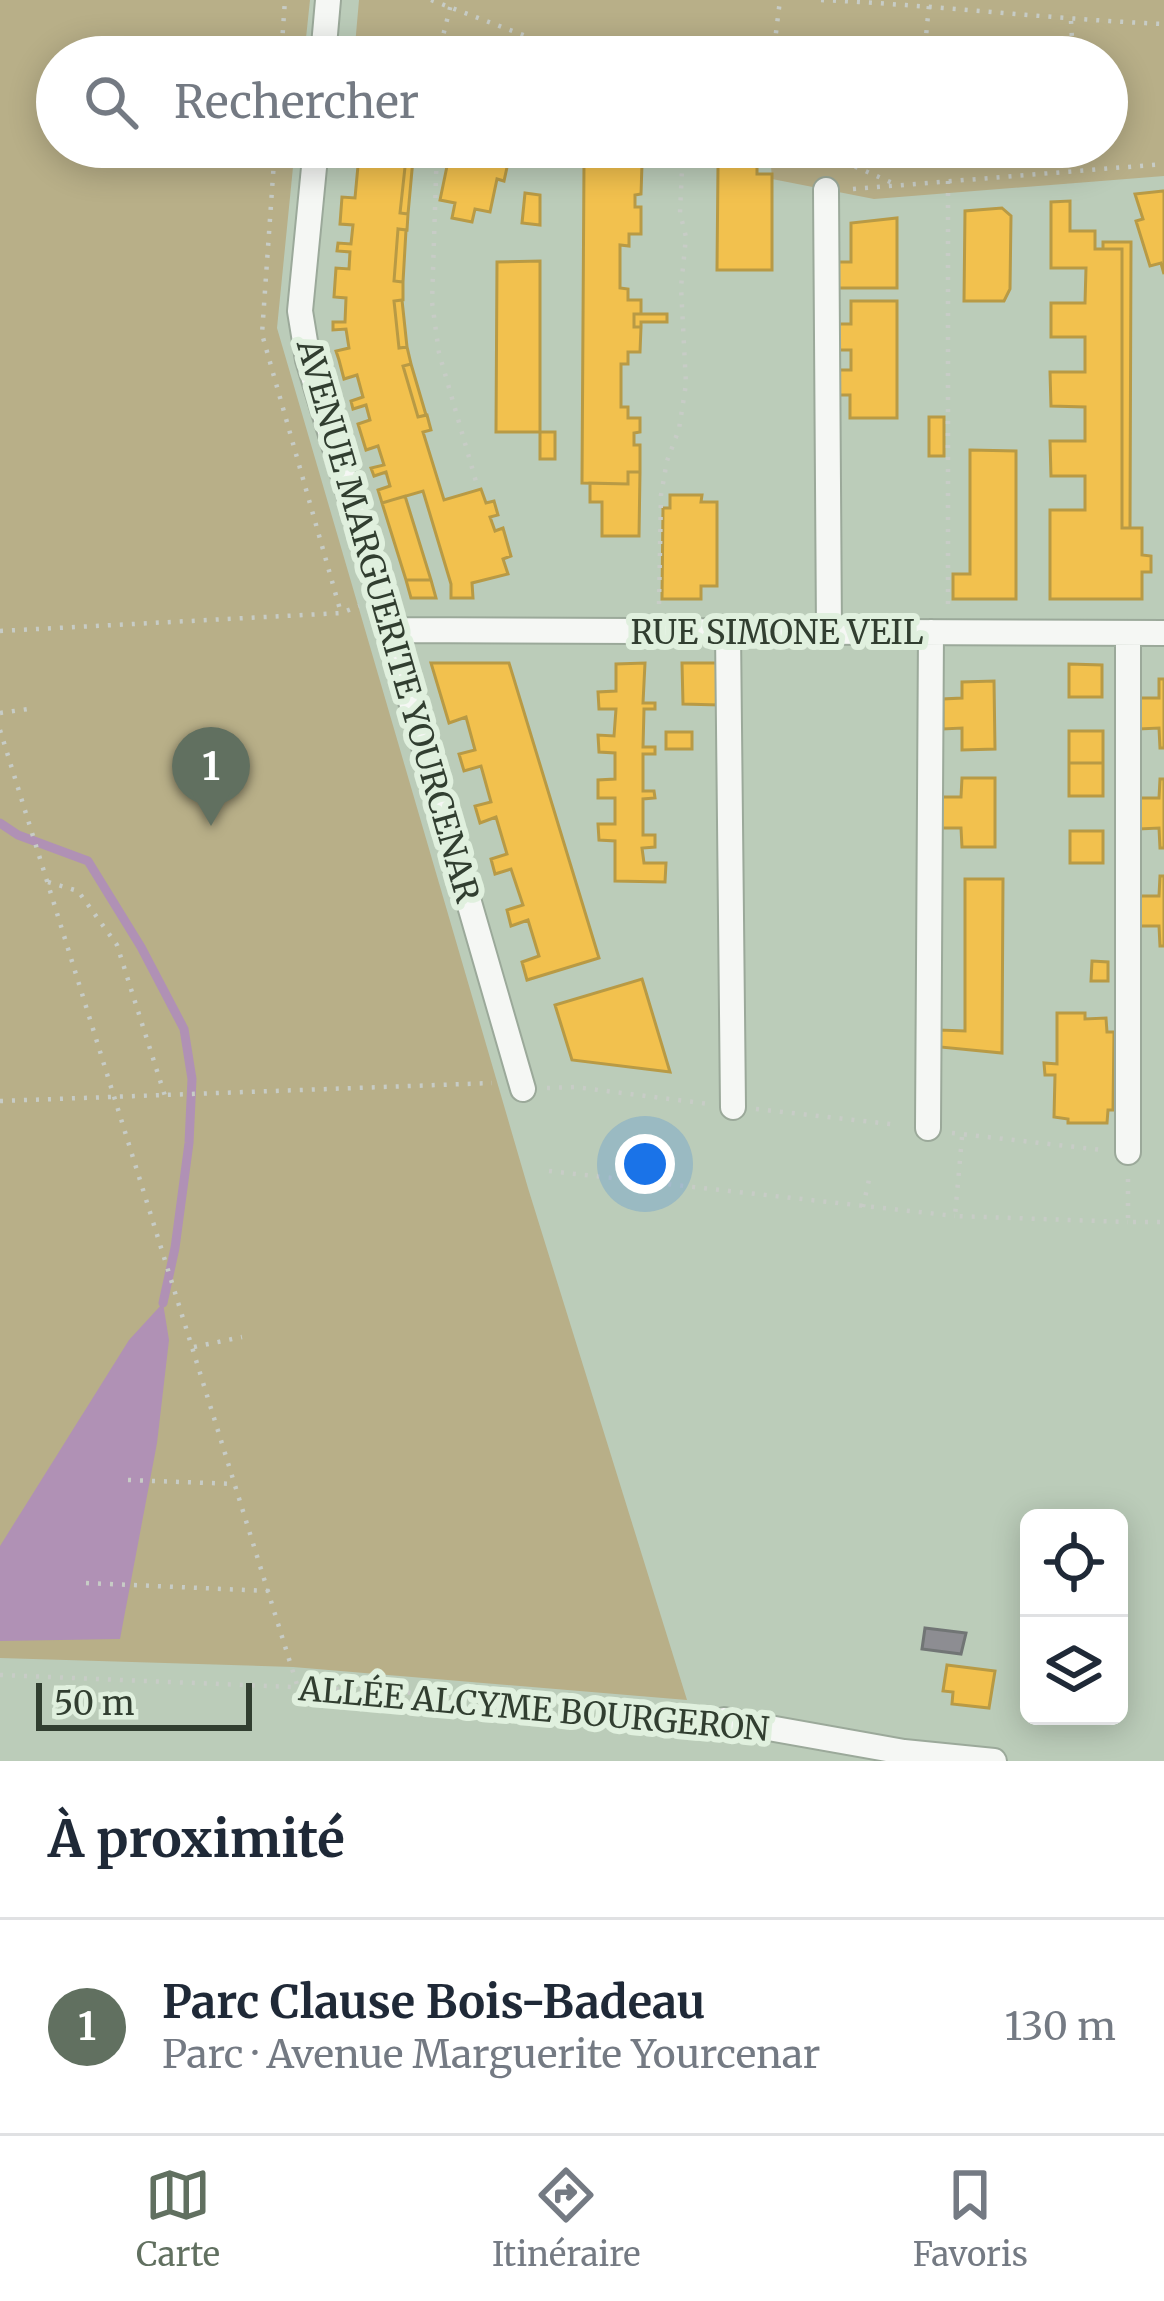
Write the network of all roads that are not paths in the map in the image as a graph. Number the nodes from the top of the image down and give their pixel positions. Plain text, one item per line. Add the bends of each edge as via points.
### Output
1 (328, 0) edge
2 (325, 36) edge
3 (314, 168) edge
4 (826, 190) road end
5 (389, 630) junction
6 (728, 632) junction
7 (829, 632) junction
8 (939, 632) junction
9 (1128, 633) junction
10 (1164, 633) edge
11 (522, 1083) road end
12 (733, 1107) road end
13 (928, 1128) road end
14 (1128, 1152) road end
15 (724, 1720) road end
16 (994, 1761) edge

1 - 2 street
3 - 5 street, AVENUE MARGUERITE YOURCENAR via 300,311
4 - 7 street
5 - 6 street, RUE SIMONE VEIL
5 - 11 street, AVENUE MARGUERITE YOURCENAR
6 - 7 street, RUE SIMONE VEIL
6 - 12 street
7 - 8 street, RUE SIMONE VEIL
8 - 9 street, RUE SIMONE VEIL
8 - 13 street
9 - 10 street, RUE SIMONE VEIL
9 - 14 street
15 - 16 street, ALLÉE ALCYME BOURGERON

